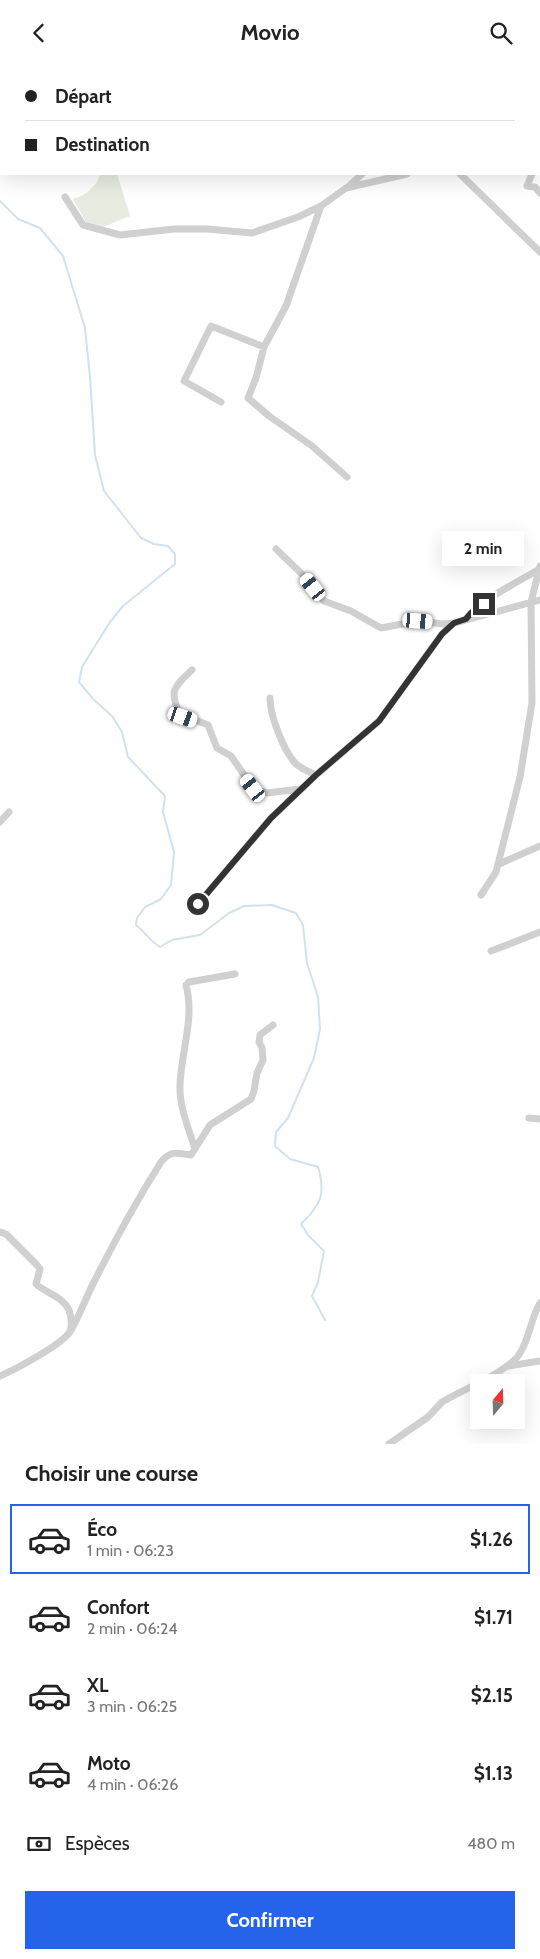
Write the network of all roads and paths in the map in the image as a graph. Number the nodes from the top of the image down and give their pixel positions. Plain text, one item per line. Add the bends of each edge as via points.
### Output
1 (361, 175) edge
2 (403, 175) edge
3 (461, 175) edge
4 (532, 175) edge
5 (346, 188) junction
6 (540, 193) edge
7 (64, 197) dead end
8 (321, 206) junction
9 (540, 251) edge
10 (264, 347) junction
11 (221, 403) dead end
12 (347, 477) dead end
13 (276, 549) dead end
14 (539, 568) edge
15 (540, 600) edge
16 (531, 602) junction
17 (466, 619) junction
18 (454, 623) junction
19 (192, 670) dead end
20 (270, 698) dead end
21 (316, 775) junction
22 (301, 789) junction
23 (8, 813) dead end
24 (0, 822) edge
25 (540, 846) edge
26 (499, 864) junction
27 (481, 895) dead end
28 (198, 904) dead end
29 (540, 932) edge
30 (491, 951) dead end
31 (235, 974) dead end
32 (273, 1025) dead end
33 (529, 1118) dead end
34 (540, 1119) edge
35 (195, 1149) junction
36 (0, 1232) edge
37 (540, 1303) edge
38 (70, 1332) junction
39 (540, 1361) edge
40 (508, 1367) junction
41 (0, 1376) edge
42 (389, 1444) edge

1 - 5 street
2 - 5 street
3 - 9 street
4 - 6 street via 527,186 535,187
5 - 8 street
7 - 8 street via 83,225 120,235 174,229 252,233
8 - 10 street via 286,306
10 - 11 street via 211,326 184,381
10 - 12 street via 248,398
13 - 18 street via 324,601 352,611 381,628 418,621
14 - 16 street
14 - 17 street
15 - 16 street
16 - 17 street
16 - 26 street via 532,703 520,777
17 - 18 street
18 - 21 street via 442,634 379,721
19 - 22 street via 175,686 173,697 180,714 208,725 217,748 231,756 253,788 267,793
20 - 21 street via 270,711 285,747 295,763
21 - 22 street
22 - 28 street via 271,818
23 - 24 street
25 - 26 street
26 - 27 street
29 - 30 street
31 - 35 street via 186,985 187,1042 180,1088 182,1109
32 - 35 street via 260,1035 263,1060 250,1099 210,1125
33 - 34 street
35 - 38 street via 191,1155 167,1155 161,1162 116,1239
36 - 38 street via 6,1234 40,1269 36,1285 58,1298 69,1311
37 - 40 street via 518,1356
38 - 41 street via 43,1353
39 - 40 street
40 - 42 street via 448,1398 428,1417

